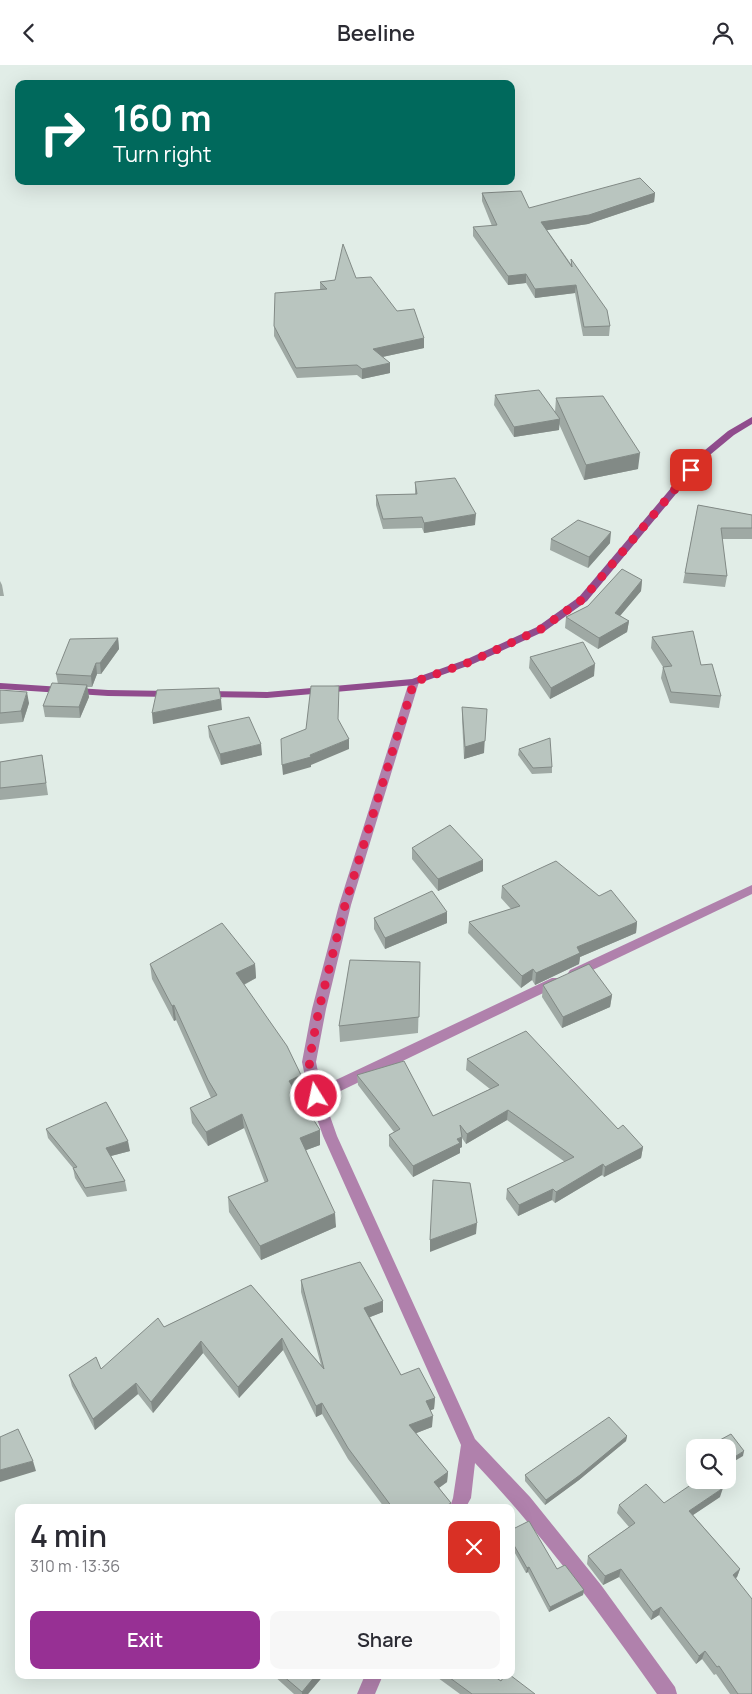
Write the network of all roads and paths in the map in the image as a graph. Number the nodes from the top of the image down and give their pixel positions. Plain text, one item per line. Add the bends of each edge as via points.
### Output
1 (752, 420) edge
2 (414, 682) junction
3 (0, 686) edge
4 (752, 889) edge
5 (316, 1096) junction
6 (469, 1445) junction
7 (459, 1504) edge
8 (372, 1679) edge
9 (366, 1694) edge
10 (668, 1694) edge

1 - 2 street via 702,457 583,599 541,629 470,662
2 - 3 street via 267,695 108,693
2 - 5 street via 345,905 319,1009 309,1062
4 - 5 street
5 - 6 street via 330,1136
6 - 7 street
6 - 10 street via 524,1503 595,1591
8 - 9 street

